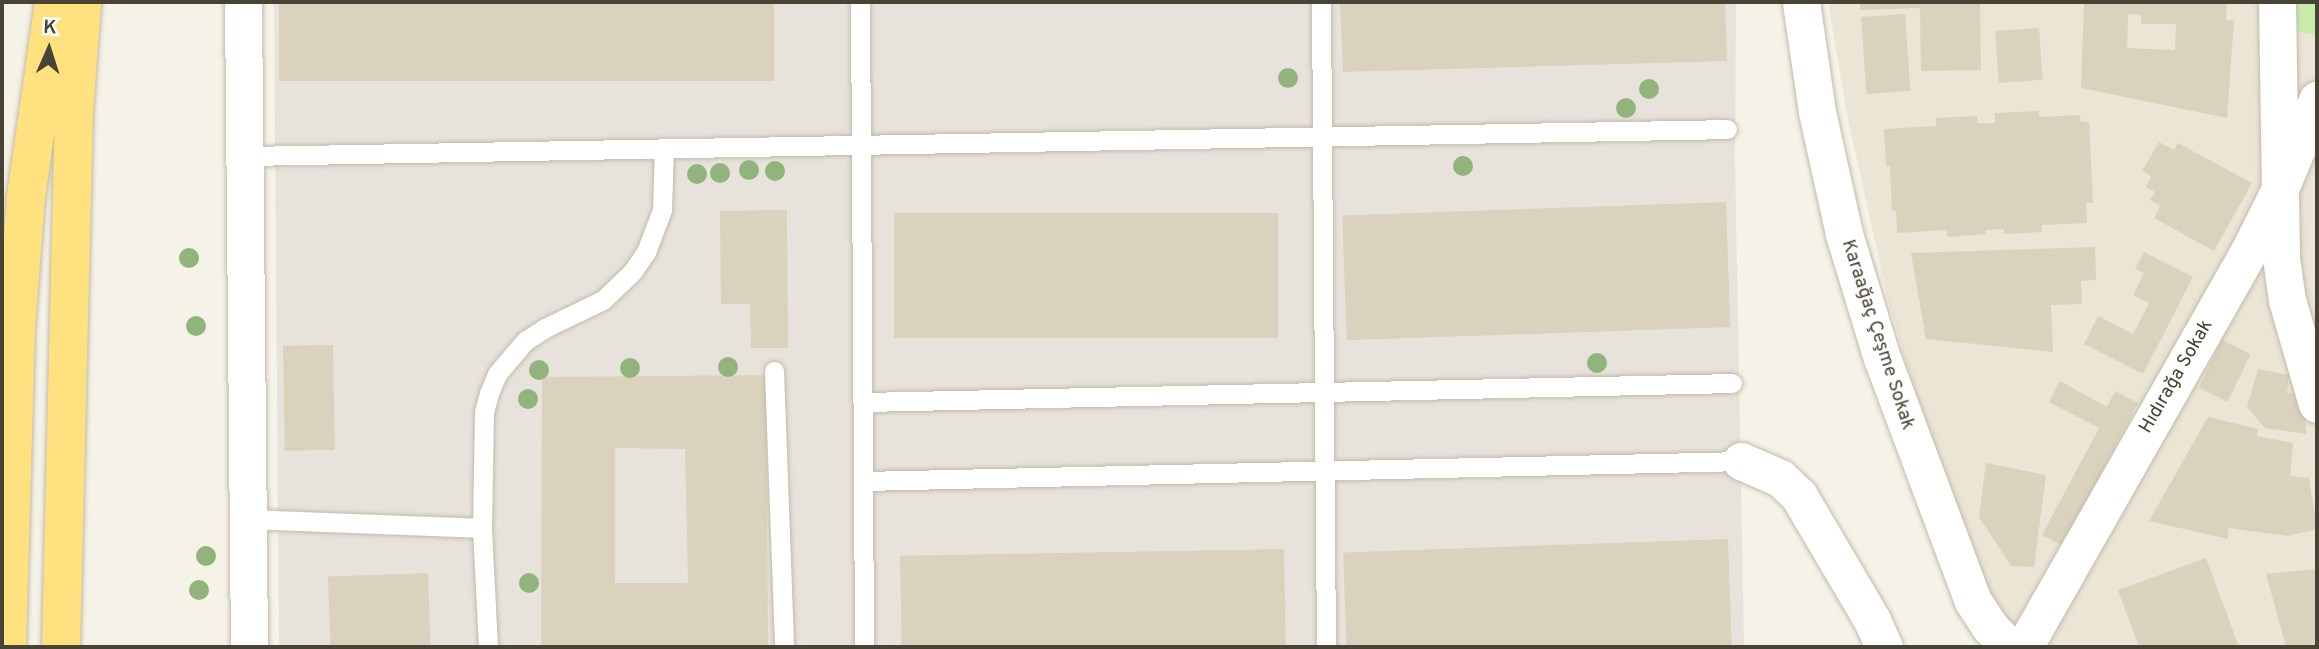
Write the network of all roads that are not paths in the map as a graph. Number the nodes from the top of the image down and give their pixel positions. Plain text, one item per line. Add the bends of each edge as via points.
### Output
1 (54, 2) edge
2 (82, 2) edge
3 (243, 2) edge
4 (860, 2) edge
5 (1321, 2) edge
6 (1801, 2) edge
7 (2277, 2) edge
8 (2317, 100) edge
9 (1727, 129) dead end
10 (1321, 136) junction
11 (860, 145) junction
12 (664, 148) junction
13 (246, 156) junction
14 (2279, 191) junction
15 (774, 371) dead end
16 (1732, 383) dead end
17 (1324, 391) junction
18 (864, 402) junction
19 (2317, 404) edge
20 (1741, 461) joint
21 (1325, 471) junction
22 (863, 481) junction
23 (249, 519) junction
24 (482, 528) junction
25 (7, 636) edge
26 (61, 647) edge
27 (250, 647) edge
28 (488, 647) edge
29 (784, 647) edge
30 (864, 647) edge
31 (1326, 647) edge
32 (1884, 647) edge
33 (2009, 647) edge
34 (2024, 647) edge

1 - 25 highway via 26,197 16,327
2 - 26 highway via 74,112
3 - 13 street
4 - 11 lane
5 - 10 lane
6 - 33 street, Karaağaç Çeşme Sokak via 1817,112 1844,234 1882,358 1973,601
7 - 14 street
8 - 14 street, Hıdırağa Sokak
9 - 10 lane
10 - 11 lane
10 - 17 lane
11 - 12 lane
11 - 18 lane
12 - 13 lane
12 - 24 lane via 662,210 646,252 633,271 603,300 525,341 497,374 484,412
13 - 23 street
14 - 19 street via 2287,300
14 - 34 street, Hıdırağa Sokak
15 - 29 lane
16 - 17 lane
17 - 18 lane
17 - 21 lane
18 - 22 lane
20 - 21 lane
20 - 32 street via 1780,478 1799,496
21 - 22 lane
21 - 31 lane
22 - 30 lane
23 - 24 lane
23 - 27 street
24 - 28 lane

